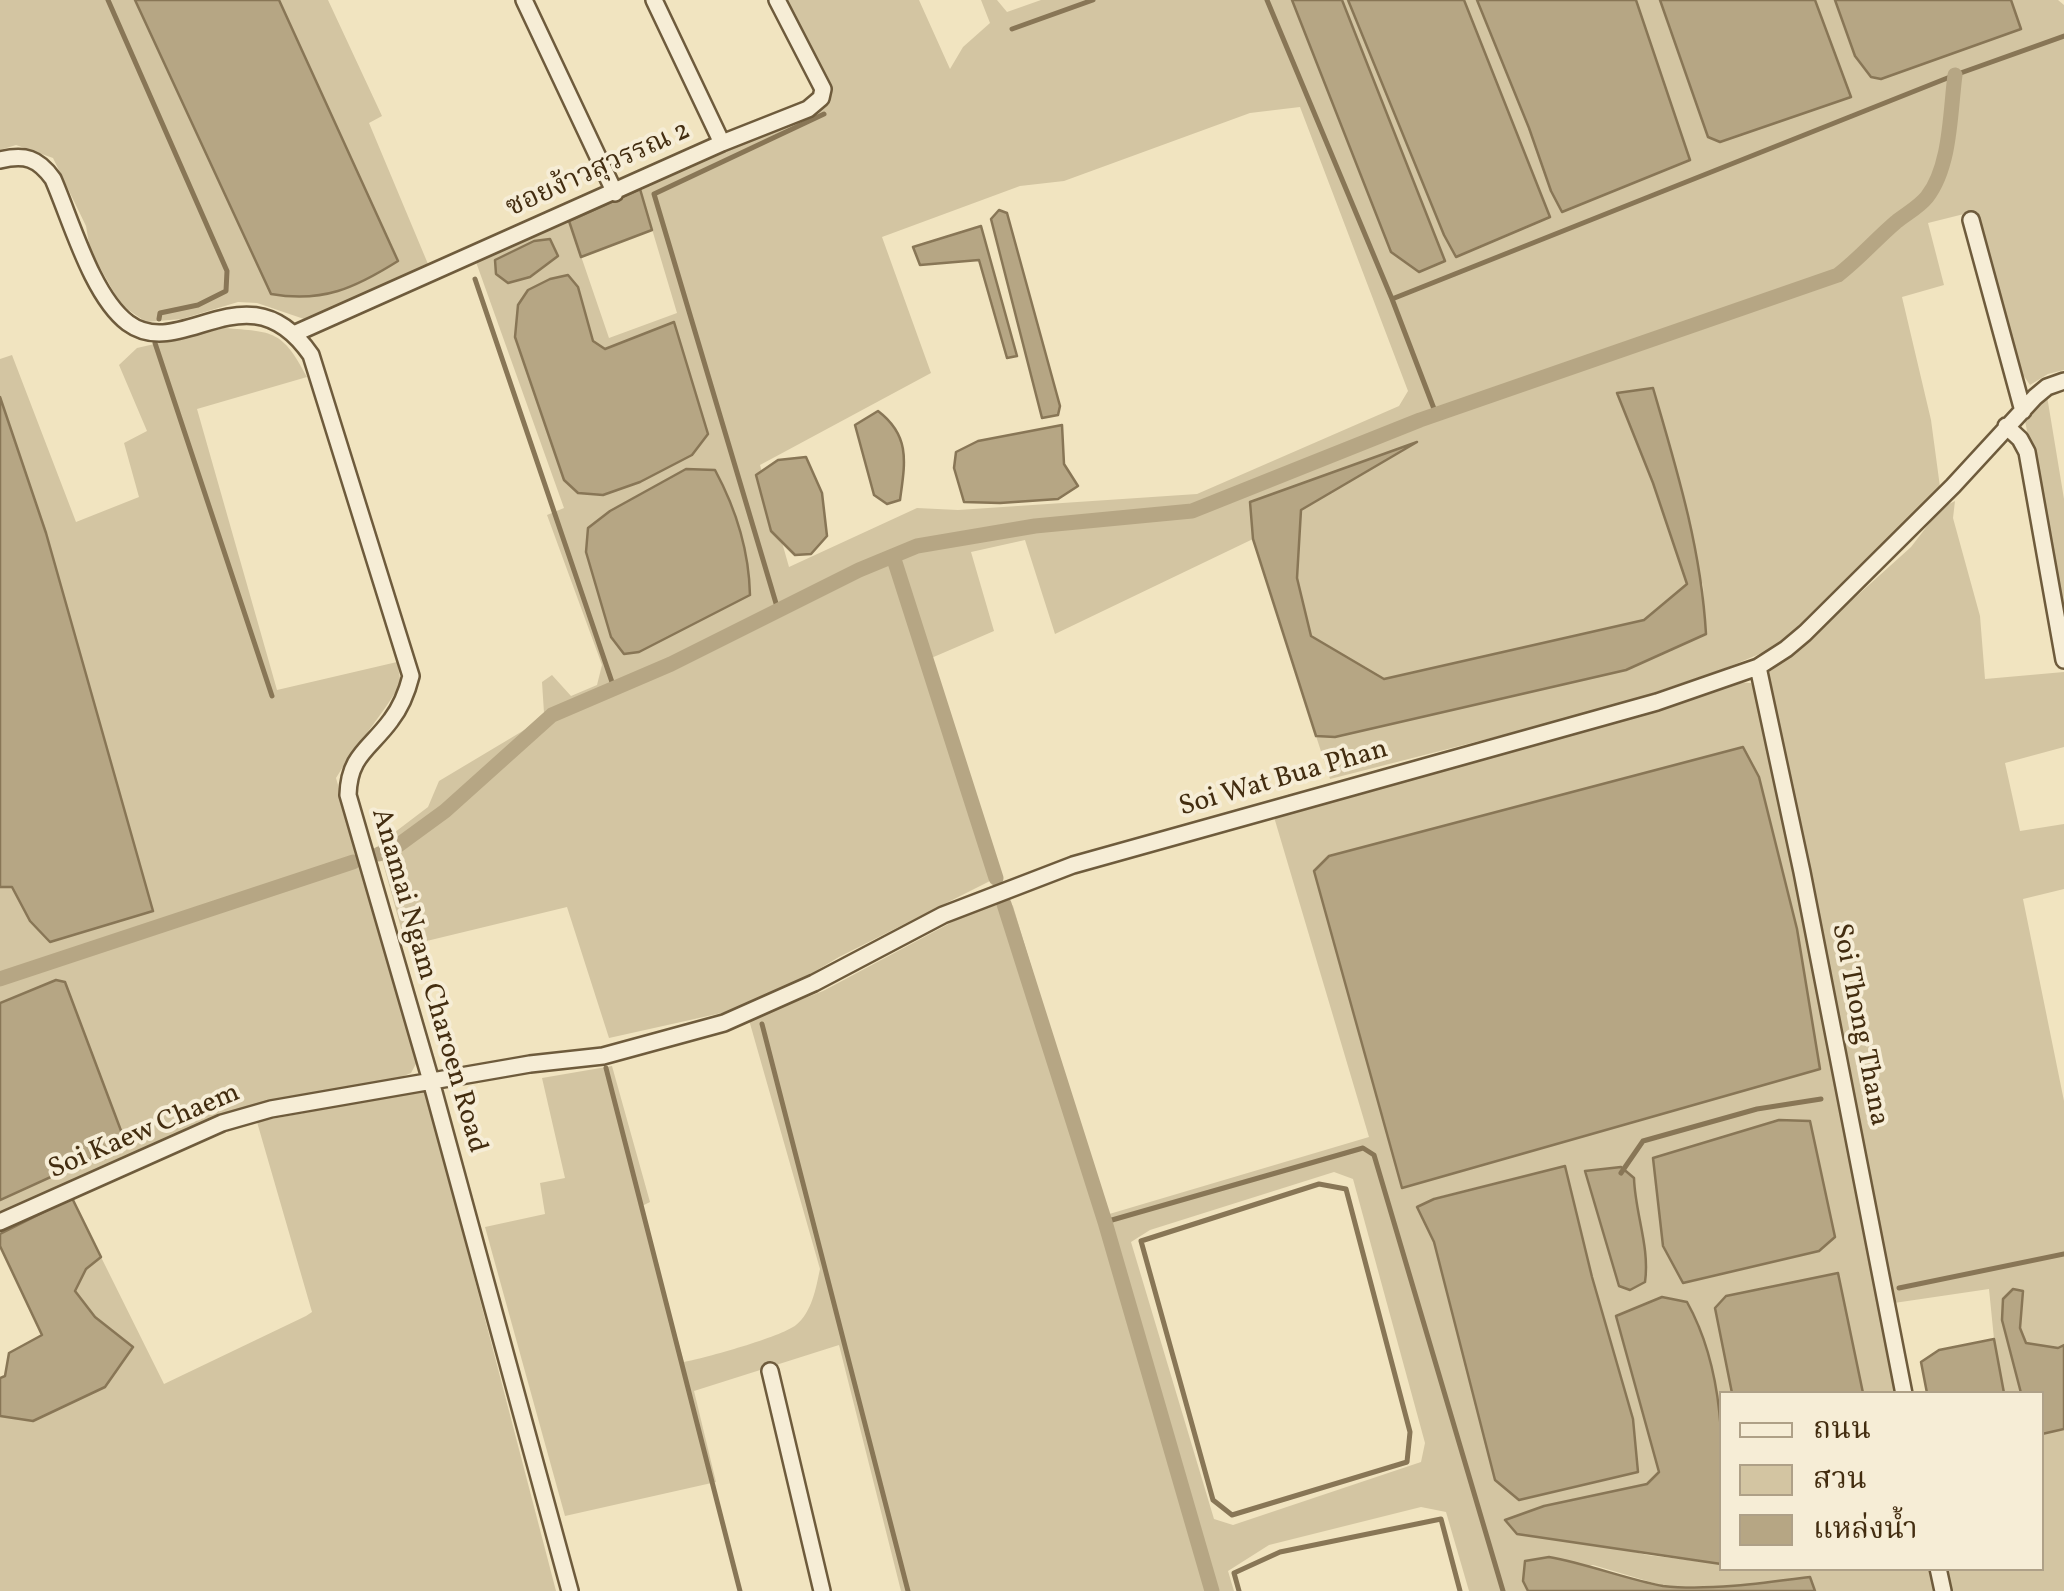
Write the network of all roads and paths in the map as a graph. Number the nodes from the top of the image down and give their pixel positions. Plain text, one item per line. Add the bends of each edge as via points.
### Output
1 (524, 0) edge
2 (654, 0) edge
3 (777, 0) edge
4 (722, 144) junction
5 (0, 160) edge
6 (615, 192) junction
7 (1970, 220) dead end
8 (296, 333) junction
9 (2064, 381) edge
10 (2023, 411) junction
11 (2006, 426) junction
12 (2064, 660) edge
13 (1758, 667) junction
14 (431, 1081) junction
15 (0, 1222) edge
16 (770, 1372) dead end
17 (1903, 1391) edge
18 (570, 1591) edge
19 (822, 1591) edge

1 - 6 street
2 - 4 street
3 - 4 street, ซอยง้าวสุวรรณ 2 via 819,76 821,98
4 - 6 street, ซอยง้าวสุวรรณ 2
5 - 8 street via 21,156 43,165 99,286 130,324 154,334 241,316 271,317
6 - 8 street, ซอยง้าวสุวรรณ 2
7 - 10 street
8 - 14 street, Anamai Ngam Charoen Road via 310,355 411,676 391,722 356,758 348,795
9 - 10 street, Soi Wat Bua Phan via 2047,387
10 - 11 street, Soi Wat Bua Phan
11 - 12 street via 2027,452
11 - 13 street, Soi Wat Bua Phan via 1805,633
13 - 14 street, Soi Wat Bua Phan via 1656,702 1074,865 943,914 767,1006 687,1035 604,1056
13 - 17 street, Soi Thong Thana
14 - 15 street, Soi Kaew Chaem via 222,1123
14 - 18 street, Anamai Ngam Charoen Road
16 - 19 street

